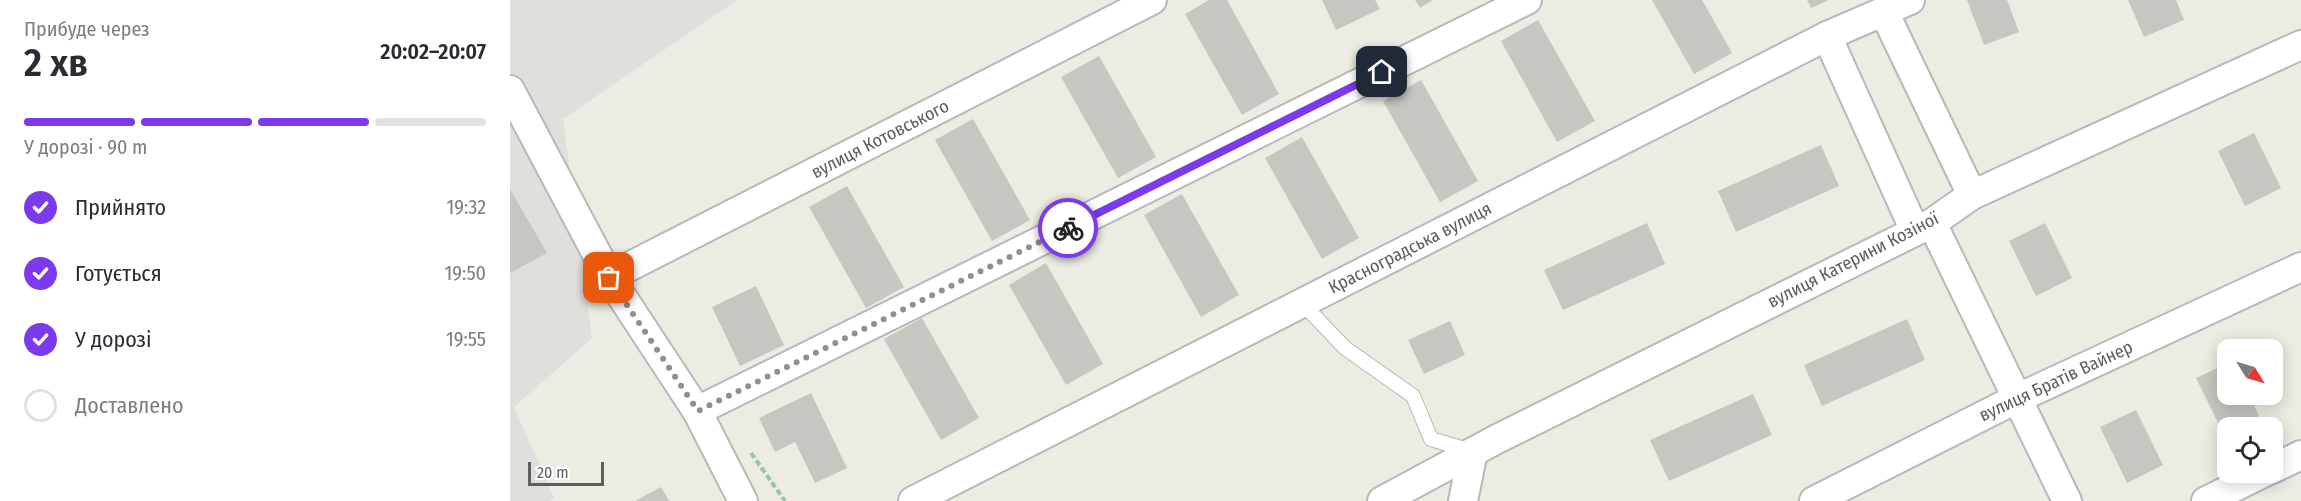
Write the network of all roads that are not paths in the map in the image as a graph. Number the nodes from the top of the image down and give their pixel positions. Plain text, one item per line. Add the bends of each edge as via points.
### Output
1 (1152, 0) edge
2 (1527, 0) edge
3 (1910, 0) edge
4 (1884, 12) junction
5 (1827, 36) junction
6 (2301, 45) edge
7 (510, 90) edge
8 (1972, 195) junction
9 (1923, 227) junction
10 (2301, 267) edge
11 (609, 278) junction
12 (1302, 303) junction
13 (2018, 398) junction
14 (698, 411) junction
15 (1473, 452) junction
16 (2301, 455) edge
17 (2283, 464) edge
18 (2243, 483) edge
19 (743, 501) edge
20 (913, 501) edge
21 (1382, 501) edge
22 (1463, 501) edge
23 (1814, 501) edge
24 (2067, 501) edge
25 (2206, 501) edge

1 - 11 street, вулиця Котовського
2 - 14 street
3 - 4 street, Красноградська вулиця
4 - 5 street, Красноградська вулиця
4 - 8 street
5 - 9 street
5 - 12 street, Красноградська вулиця
6 - 8 street, вулиця Катерини Козіної
7 - 11 street
8 - 9 street, вулиця Катерини Козіної
9 - 13 street
9 - 15 street, вулиця Катерини Козіної
10 - 13 street, вулиця Братів Вайнер
11 - 14 street
12 - 15 lane via 1345,348 1413,396 1431,439
12 - 20 street, Красноградська вулиця
13 - 23 street, вулиця Братів Вайнер
13 - 24 street
14 - 19 street
15 - 21 street, вулиця Катерини Козіної
15 - 22 street
16 - 17 street
18 - 25 street

